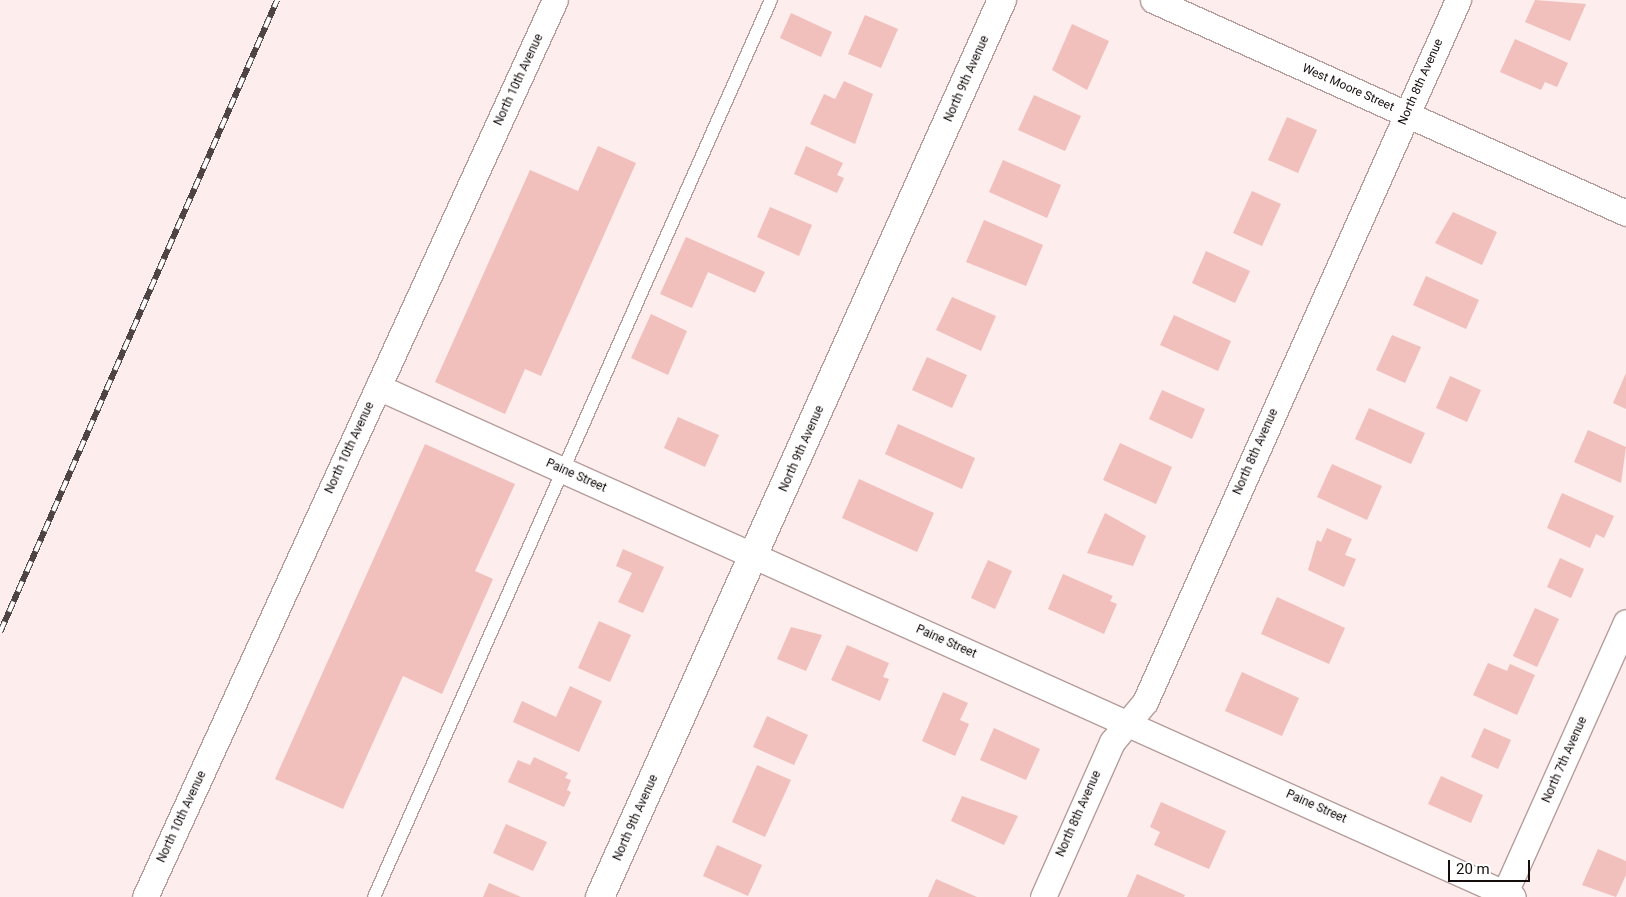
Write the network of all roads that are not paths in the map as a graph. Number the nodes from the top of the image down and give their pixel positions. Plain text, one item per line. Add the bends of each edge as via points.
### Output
1 (555, 0) edge
2 (771, 0) edge
3 (1002, 0) edge
4 (1153, 0) edge
5 (1458, 0) edge
6 (1407, 114) junction
7 (1626, 213) edge
8 (378, 388) junction
9 (563, 470) junction
10 (754, 556) junction
11 (1626, 622) edge
12 (1128, 722) junction
13 (1507, 896) edge
14 (145, 897) edge
15 (374, 897) edge
16 (600, 897) edge
17 (1043, 897) edge

1 - 8 street, North 10th Avenue
2 - 9 lane
3 - 10 street, North 9th Avenue
4 - 6 street, West Moore Street
5 - 6 street, North 8th Avenue
6 - 7 street, West Moore Street
6 - 12 street, North 8th Avenue via 1145,702
8 - 9 street, Paine Street
8 - 14 street, North 10th Avenue
9 - 10 street, Paine Street
9 - 15 lane
10 - 12 street, Paine Street
10 - 16 street, North 9th Avenue
11 - 13 street, North 7th Avenue
12 - 13 street, Paine Street
12 - 17 street, North 8th Avenue via 1112,742

